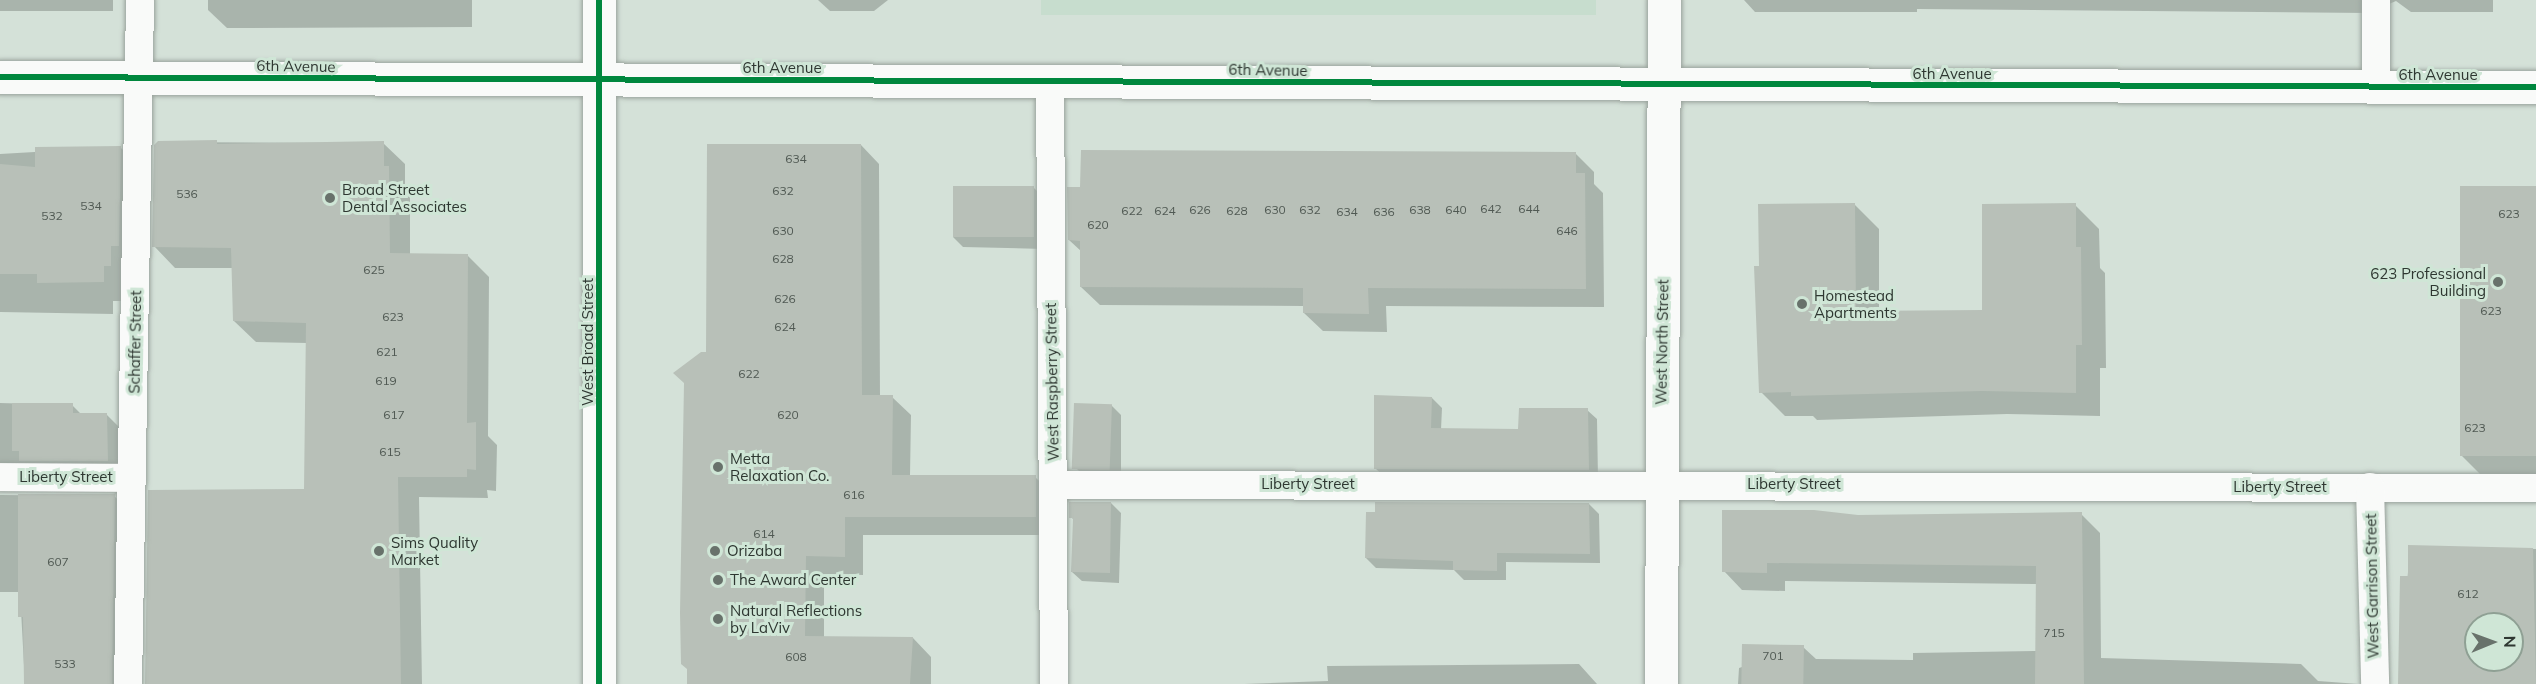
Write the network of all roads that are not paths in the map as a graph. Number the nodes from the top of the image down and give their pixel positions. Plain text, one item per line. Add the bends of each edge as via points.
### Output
1 (140, 0) edge
2 (599, 0) edge
3 (1664, 0) edge
4 (2376, 0) edge
5 (0, 76) edge
6 (139, 76) junction
7 (600, 80) junction
8 (1050, 80) junction
9 (1664, 85) junction
10 (2376, 87) junction
11 (2536, 87) edge
12 (0, 477) edge
13 (132, 478) junction
14 (1660, 483) junction
15 (1053, 485) junction
16 (2370, 487) junction
17 (2536, 488) edge
18 (128, 684) edge
19 (599, 684) edge
20 (1054, 684) edge
21 (1661, 684) edge
22 (2374, 684) edge

1 - 6 lane, Schaffer Street
2 - 7 street, West Broad Street
3 - 9 street, West North Street
4 - 10 lane
5 - 6 street, 6th Avenue
6 - 7 street, 6th Avenue
6 - 13 lane, Schaffer Street
7 - 8 street, 6th Avenue
7 - 19 street, West Broad Street
8 - 9 street, 6th Avenue
8 - 15 lane, West Raspberry Street
9 - 10 street, 6th Avenue
9 - 14 street, West North Street
10 - 11 street, 6th Avenue
12 - 13 lane, Liberty Street
13 - 18 lane, Schaffer Street
14 - 15 lane, Liberty Street
14 - 16 lane, Liberty Street
14 - 21 street, West North Street
15 - 20 lane, West Raspberry Street
16 - 17 lane, Liberty Street
16 - 22 lane, West Garrison Street

